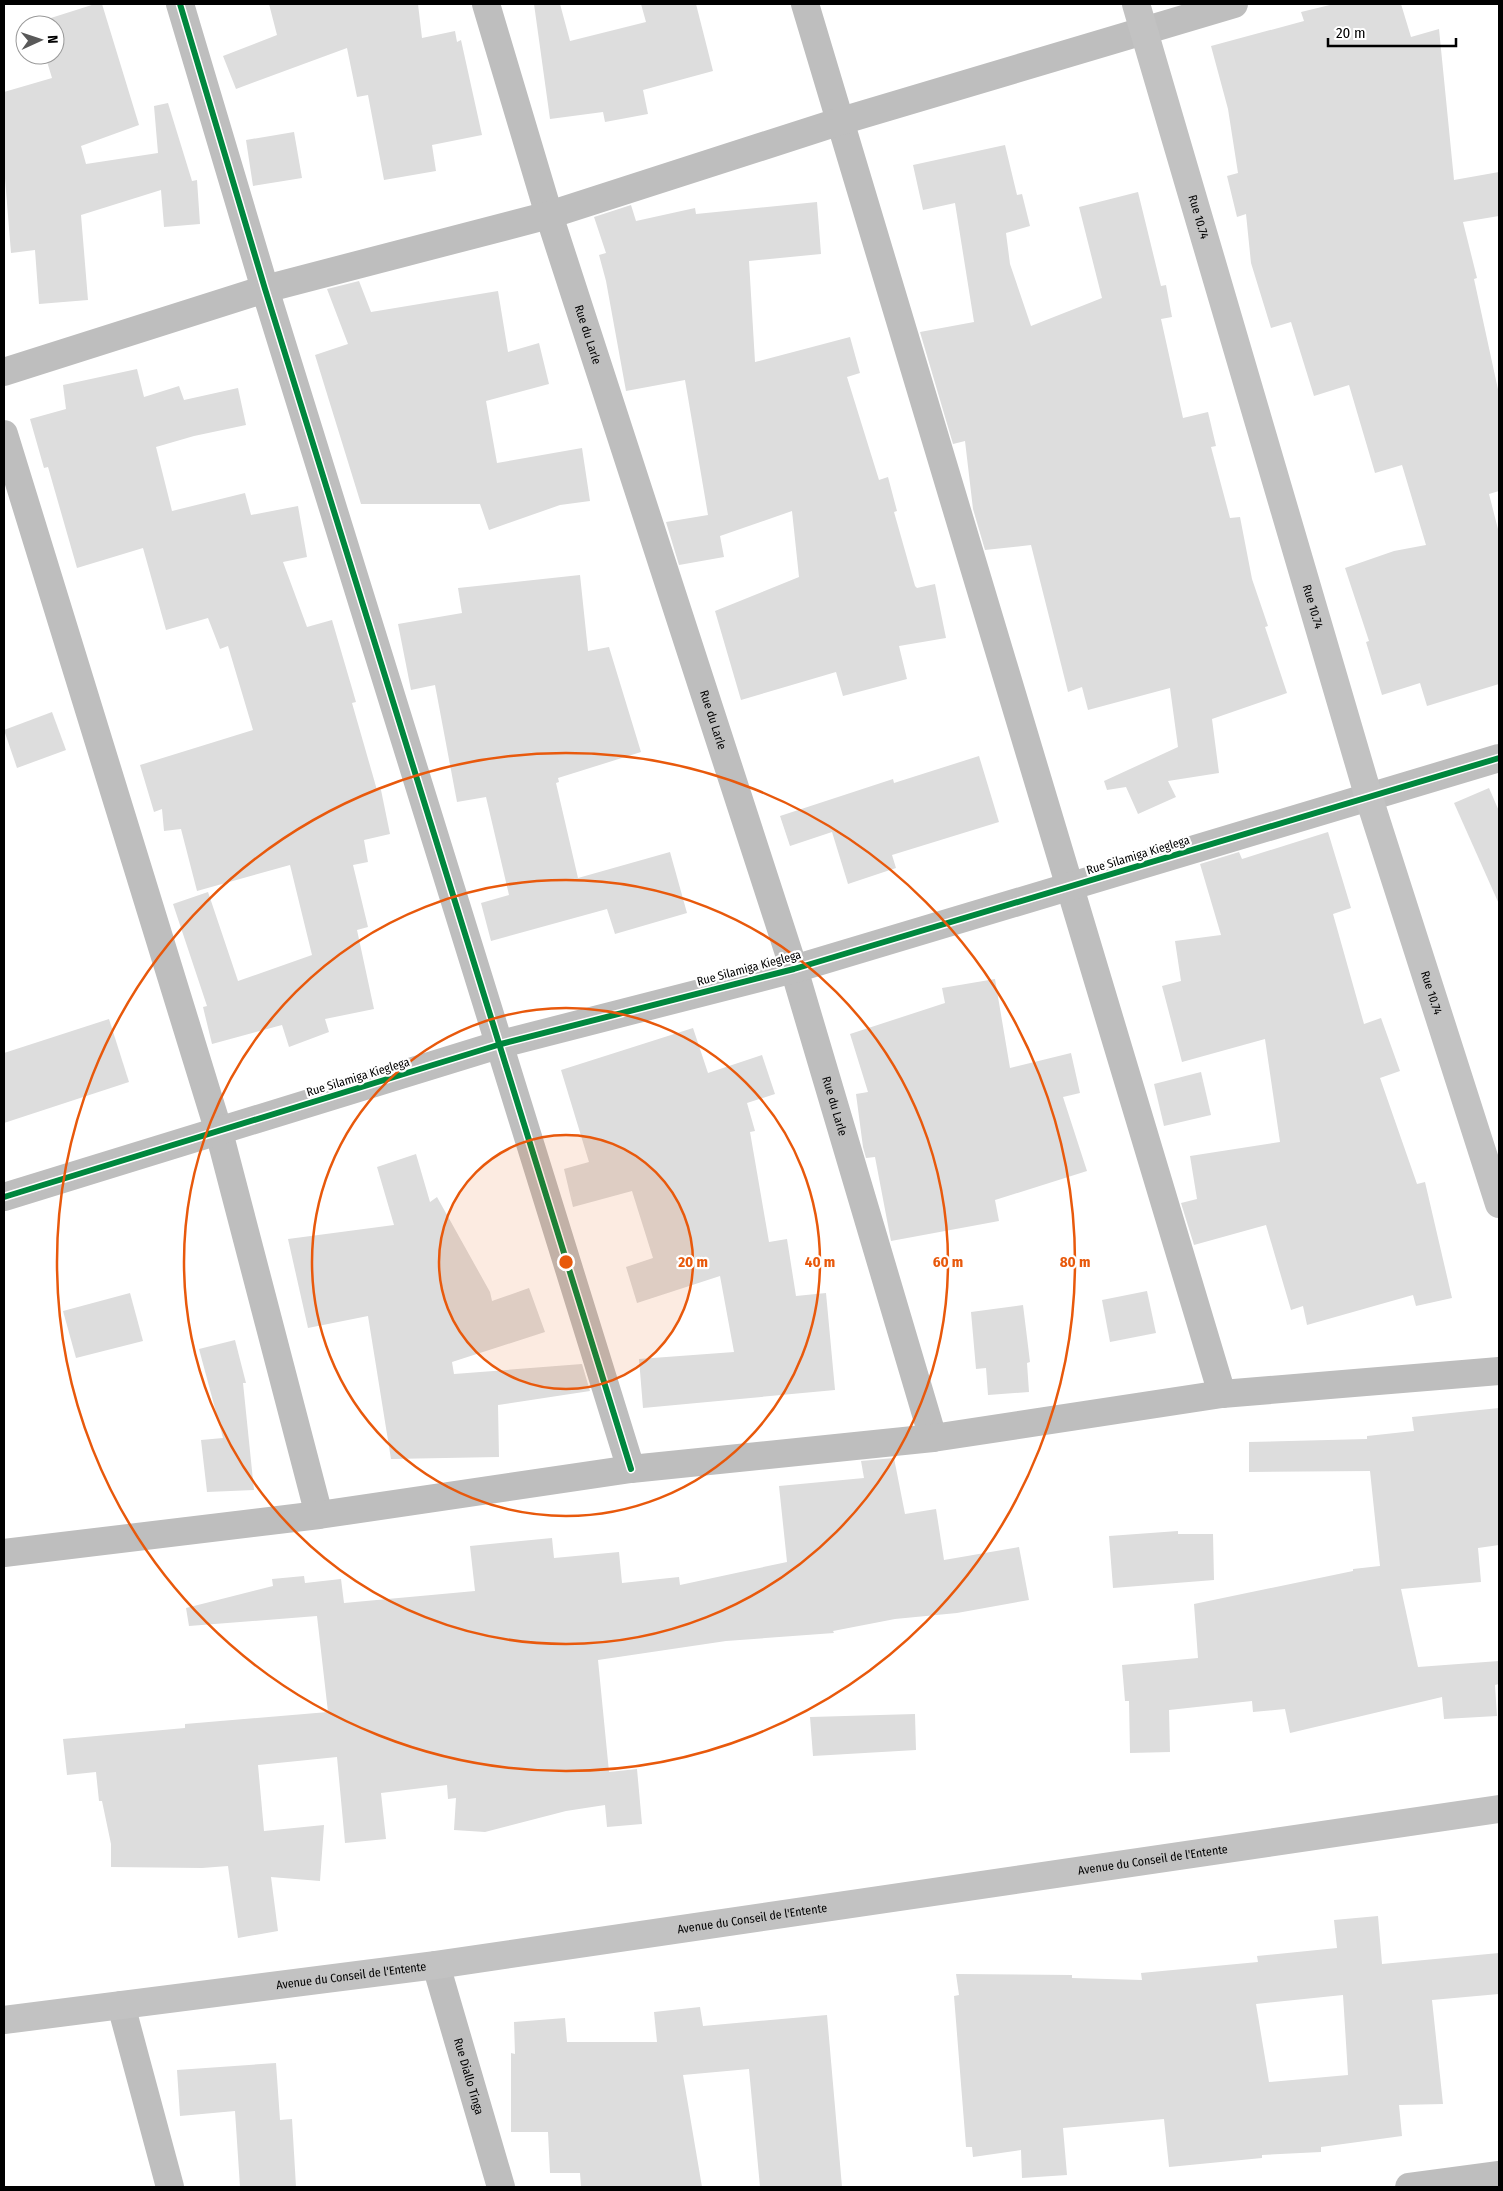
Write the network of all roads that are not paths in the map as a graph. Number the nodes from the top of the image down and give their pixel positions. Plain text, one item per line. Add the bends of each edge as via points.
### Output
1 (180, 4) edge
2 (486, 4) edge
3 (804, 4) edge
4 (1136, 4) edge
5 (1234, 4) edge
6 (1144, 30) junction
7 (841, 121) junction
8 (549, 215) junction
9 (265, 289) junction
10 (4, 372) edge
11 (4, 434) edge
12 (1499, 758) edge
13 (1369, 798) junction
14 (1069, 887) junction
15 (794, 969) junction
16 (501, 1044) junction
17 (219, 1132) junction
18 (4, 1197) edge
19 (1499, 1204) edge
20 (1499, 1371) edge
21 (1222, 1394) junction
22 (933, 1438) junction
23 (631, 1469) junction
24 (320, 1515) junction
25 (4, 1553) edge
26 (1499, 1809) edge
27 (436, 1965) junction
28 (121, 2005) junction
29 (4, 2020) edge
30 (1499, 2174) edge
31 (1447, 2185) edge
32 (170, 2187) edge
33 (501, 2187) edge
34 (1409, 2187) edge

1 - 9 street
2 - 8 street, Rue du Larle
3 - 7 street
4 - 6 street, Rue 10.74
5 - 6 street
6 - 7 street
6 - 13 street, Rue 10.74
7 - 8 street
7 - 14 street
8 - 9 street
8 - 15 street, Rue du Larle
9 - 10 street
9 - 16 street
11 - 17 street
12 - 13 street, Rue Silamiga Kieglega
13 - 14 street, Rue Silamiga Kieglega
13 - 19 street, Rue 10.74
14 - 15 street, Rue Silamiga Kieglega
14 - 21 street
15 - 16 street, Rue Silamiga Kieglega
15 - 22 street, Rue du Larle
16 - 17 street, Rue Silamiga Kieglega
16 - 23 street
17 - 18 street, Rue Silamiga Kieglega
17 - 24 street
20 - 21 street
21 - 22 street
22 - 23 street
23 - 24 street
24 - 25 street
26 - 27 street, Avenue du Conseil de l'Entente
27 - 28 street, Avenue du Conseil de l'Entente
27 - 33 street, Rue Diallo Tinga
28 - 29 street, Avenue du Conseil de l'Entente
28 - 32 street
30 - 31 street
31 - 34 street

